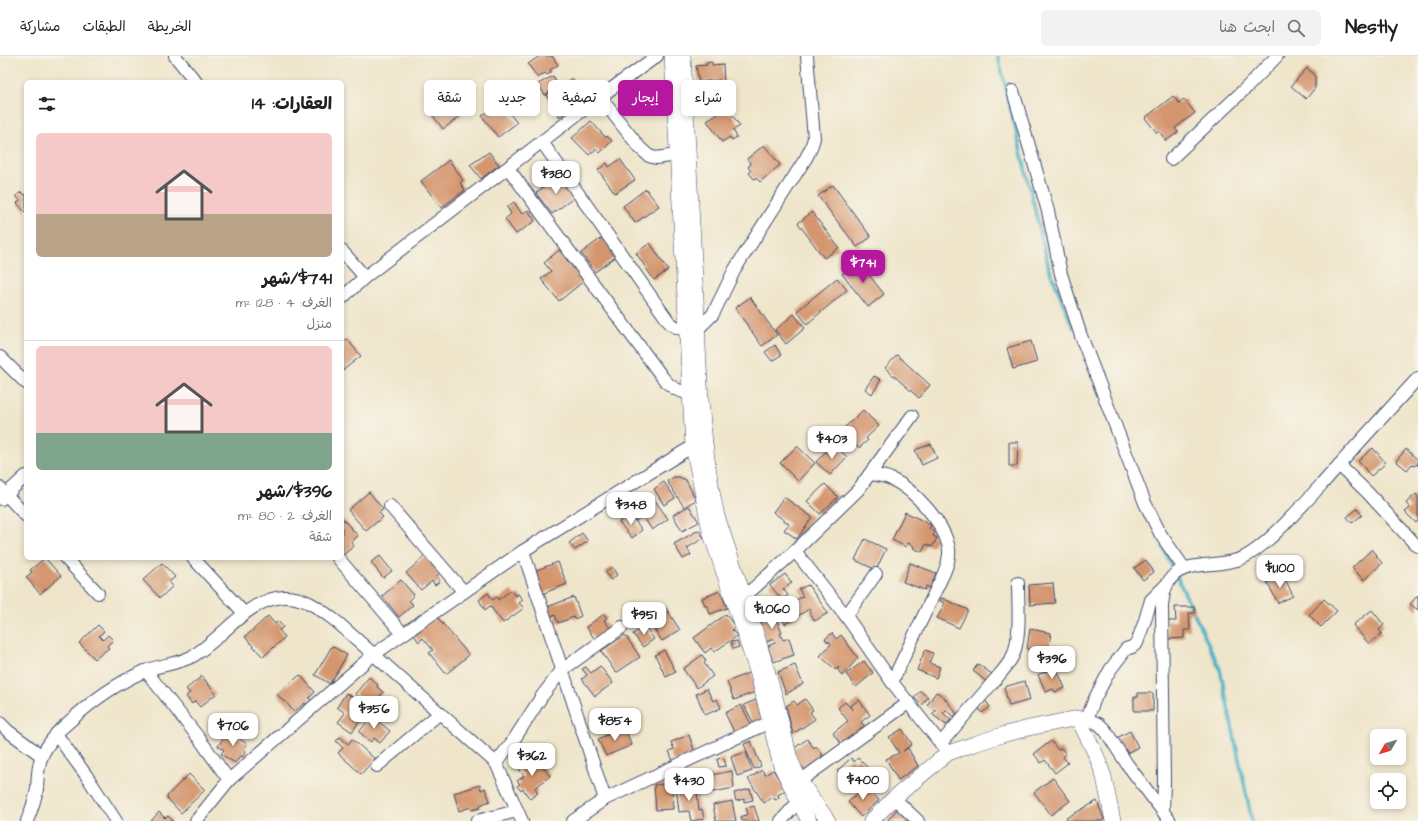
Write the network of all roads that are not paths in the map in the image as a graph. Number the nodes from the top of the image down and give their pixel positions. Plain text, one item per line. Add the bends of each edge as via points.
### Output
1 (175, 56) edge
2 (657, 56) edge
3 (672, 56) edge
4 (683, 56) edge
5 (808, 56) edge
6 (1273, 57) edge
7 (194, 80) edge
8 (610, 90) edge
9 (1013, 92) dead end
10 (610, 110) edge
11 (576, 116) edge
12 (542, 142) junction
13 (677, 155) junction
14 (1171, 158) dead end
15 (508, 168) junction
16 (344, 253) edge
17 (365, 277) junction
18 (344, 296) edge
19 (692, 330) junction
20 (0, 357) edge
21 (1418, 378) edge
22 (24, 382) edge
23 (690, 394) junction
24 (912, 416) dead end
25 (699, 444) junction
26 (1339, 465) junction
27 (870, 474) junction
28 (24, 478) edge
29 (2, 494) edge
30 (390, 506) dead end
31 (24, 514) edge
32 (1418, 546) edge
33 (523, 551) junction
34 (795, 551) junction
35 (67, 560) edge
36 (195, 560) edge
37 (340, 560) edge
38 (1184, 568) junction
39 (876, 574) dead end
40 (1018, 583) dead end
41 (1166, 584) junction
42 (464, 592) junction
43 (98, 593) dead end
44 (744, 597) junction
45 (244, 613) junction
46 (846, 616) junction
47 (622, 627) dead end
48 (403, 634) junction
49 (373, 655) junction
50 (562, 670) junction
51 (146, 671) junction
52 (892, 682) junction
53 (908, 703) junction
54 (440, 713) junction
55 (1083, 719) junction
56 (770, 722) junction
57 (0, 723) edge
58 (56, 734) junction
59 (945, 748) junction
60 (42, 756) junction
61 (496, 763) junction
62 (377, 766) dead end
63 (229, 780) junction
64 (800, 781) junction
65 (894, 798) junction
66 (605, 799) junction
67 (799, 801) junction
68 (520, 816) edge
69 (1167, 816) edge
70 (28, 821) edge
71 (116, 821) edge
72 (196, 821) edge
73 (477, 821) edge
74 (573, 821) edge
75 (781, 821) edge
76 (809, 821) edge
77 (828, 821) edge
78 (871, 821) edge
79 (918, 821) edge
80 (1113, 821) edge

1 - 7 street
2 - 8 street
3 - 13 main road
4 - 19 main road via 690,168
5 - 19 street via 814,138 812,148 735,269 712,314
6 - 14 street via 1238,97
9 - 38 street via 1048,210 1061,274 1081,336 1145,503 1161,535
10 - 13 street via 649,156 656,158
11 - 12 street
12 - 15 street
12 - 19 street via 669,322 676,328
13 - 19 main road
15 - 17 street
15 - 23 street via 669,386
16 - 17 street
17 - 18 street
19 - 23 main road
19 - 25 main road
20 - 22 street
21 - 26 street
23 - 25 main road
24 - 27 street
25 - 33 street
25 - 44 main road via 709,473 717,516
25 - 56 main road via 710,531 757,671
26 - 32 street
26 - 38 street via 1300,508 1245,558
27 - 34 street via 858,490
27 - 52 street via 891,479 913,494 936,520 949,550 949,560 944,573
28 - 29 street
29 - 31 street
30 - 42 street
33 - 42 street
33 - 50 street
34 - 44 street
34 - 46 street
35 - 43 street
36 - 45 street
37 - 48 street
38 - 41 street
39 - 46 street
40 - 59 street via 1018,622 1014,653
41 - 55 street via 1151,600 1140,638 1135,645 1123,652 1110,670
41 - 69 street via 1162,606 1164,782
42 - 48 street
44 - 64 main road via 772,688 790,759
45 - 49 street via 269,600 284,597 300,599 316,606 337,622
45 - 51 street via 222,634 191,657
46 - 52 street
47 - 50 street
48 - 49 street
49 - 54 street
49 - 63 street
50 - 61 street
50 - 66 street
51 - 58 street via 98,698
51 - 63 street
52 - 53 street
53 - 59 street
53 - 64 street
54 - 61 street
54 - 62 street
55 - 59 main road via 1029,728 977,743
55 - 69 street via 1099,724 1105,730
55 - 80 main road via 1104,777
56 - 66 street
56 - 67 main road via 782,766
57 - 60 street
58 - 60 street
58 - 71 street
59 - 65 main road
60 - 70 street
61 - 68 street
63 - 72 street
64 - 77 main road
65 - 78 main road
65 - 79 street
66 - 74 street
67 - 75 street
67 - 76 main road
68 - 73 street

